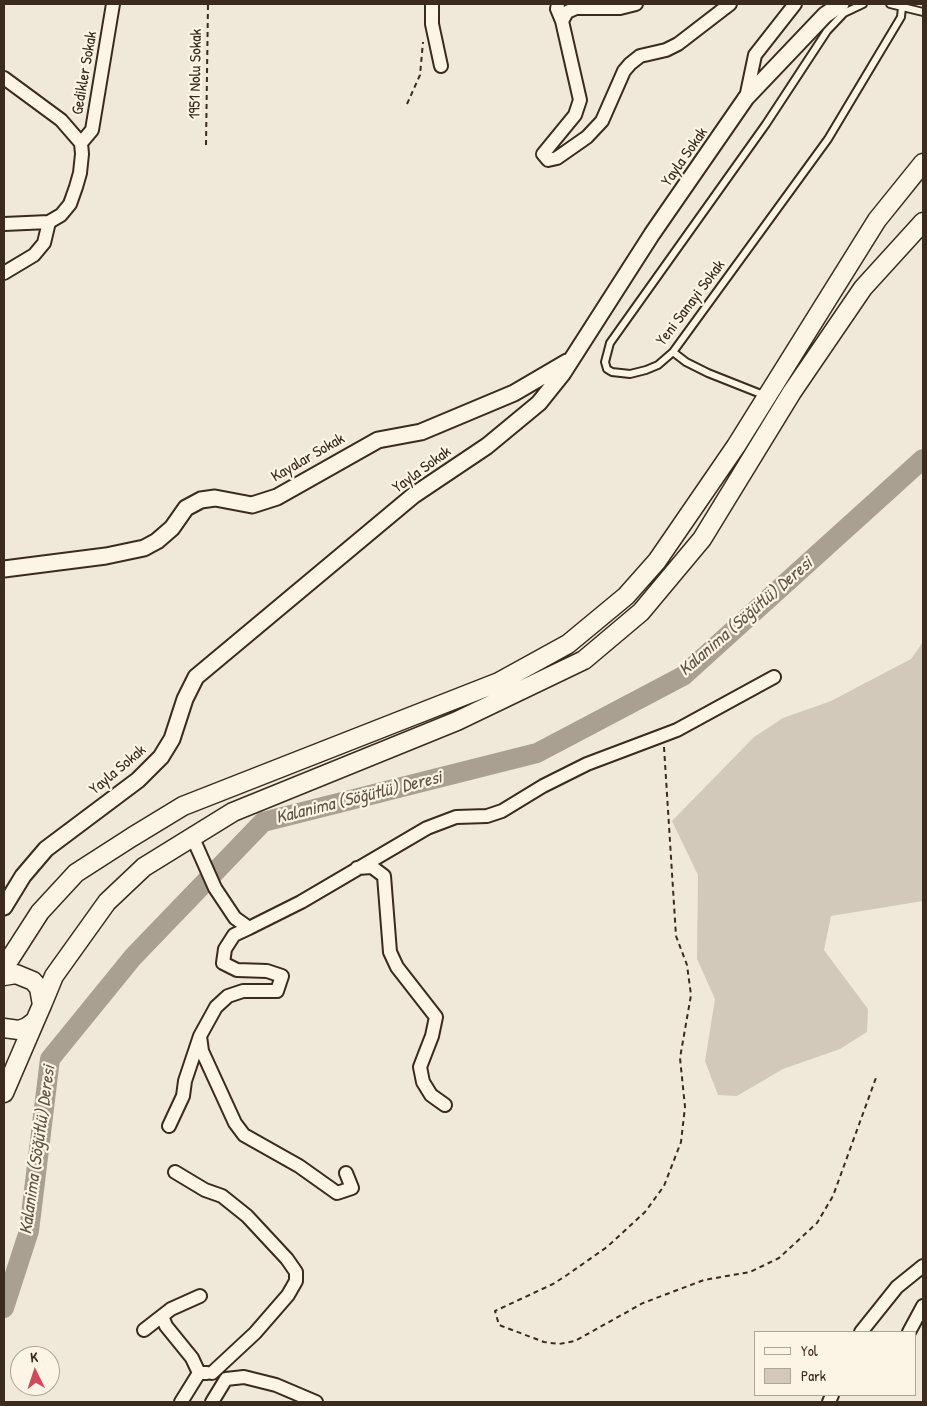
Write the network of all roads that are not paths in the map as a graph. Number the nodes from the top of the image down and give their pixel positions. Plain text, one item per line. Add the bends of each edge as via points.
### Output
1 (113, 4) edge
2 (432, 4) edge
3 (558, 4) edge
4 (636, 4) edge
5 (730, 4) edge
6 (795, 4) edge
7 (841, 4) edge
8 (863, 4) edge
9 (890, 4) edge
10 (902, 8) junction
11 (923, 12) edge
12 (562, 21) junction
13 (441, 66) dead end
14 (4, 78) edge
15 (746, 98) junction
16 (81, 143) junction
17 (923, 163) edge
18 (49, 222) junction
19 (923, 222) edge
20 (4, 224) edge
21 (4, 273) edge
22 (673, 352) junction
23 (572, 359) junction
24 (766, 396) junction
25 (4, 569) edge
26 (774, 677) dead end
27 (192, 836) junction
28 (356, 868) junction
29 (4, 907) edge
30 (249, 928) junction
31 (4, 968) edge
32 (4, 976) edge
33 (38, 1013) junction
34 (4, 1028) edge
35 (200, 1036) junction
36 (4, 1093) edge
37 (444, 1105) dead end
38 (169, 1126) dead end
39 (175, 1172) dead end
40 (346, 1173) dead end
41 (923, 1266) edge
42 (200, 1296) dead end
43 (923, 1306) edge
44 (162, 1316) junction
45 (144, 1330) dead end
46 (862, 1331) edge
47 (909, 1331) edge
48 (206, 1373) junction
49 (226, 1379) junction
50 (181, 1402) edge
51 (212, 1402) edge
52 (316, 1402) edge

1 - 16 street, Gedikler Sokak via 92,130
2 - 13 street via 432,24
3 - 12 street
4 - 12 street via 620,8 576,8 567,12
5 - 12 street via 678,44 640,56 630,64 602,121 587,137 557,158 548,160 543,154 575,115 580,100
6 - 15 street, Yayla Sokak via 755,55
7 - 15 street via 813,27
8 - 22 lane, Yeni Sanayi Sokak via 844,13 827,31 766,124 610,343 605,362 612,372 630,374 658,365
9 - 10 lane
10 - 11 lane
10 - 22 lane, Yeni Sanayi Sokak via 901,17 828,139
14 - 16 street via 61,120
15 - 23 street, Yayla Sokak via 652,234
16 - 18 street via 80,173 70,204
17 - 24 main road via 877,220
18 - 20 street
18 - 21 street via 44,244 34,255
19 - 27 main road via 863,288 792,392 702,539 641,612 584,660 457,721 233,812
22 - 24 lane via 708,373
23 - 25 street, Kayalar Sokak via 514,393 430,428 378,440 277,497 252,505 215,498 201,500 186,508 172,528 144,548
23 - 29 street, Yayla Sokak via 539,403 517,422 414,495 196,677 172,739 161,757 138,780 46,849
24 - 31 main road via 736,446 657,561 626,596 568,644 499,682 183,806 76,873 40,912
26 - 28 street via 663,737 587,764 502,811 486,816 456,817 427,828
27 - 30 street via 215,888 235,918
27 - 33 main road via 144,867 107,902 54,976
28 - 30 street
28 - 37 street via 372,867 384,876 390,952 397,967 436,1017 420,1067 423,1082 431,1095
30 - 35 street via 234,936 225,949 223,964 237,970 267,970 282,976 277,991 243,991 228,996 216,1007
32 - 33 main road via 16,974 33,981 42,996
33 - 34 main road via 19,1030
33 - 36 main road
35 - 38 street via 185,1081 184,1096
35 - 40 street via 202,1051 231,1116 244,1135 299,1166 337,1193 352,1188
39 - 48 street via 222,1196 247,1216 296,1272 296,1281 288,1295 255,1333
41 - 46 street via 896,1287
42 - 44 street
43 - 47 street
44 - 45 street
44 - 48 street via 166,1326
48 - 49 street
48 - 50 street
49 - 51 street
49 - 52 street via 244,1377 276,1385

